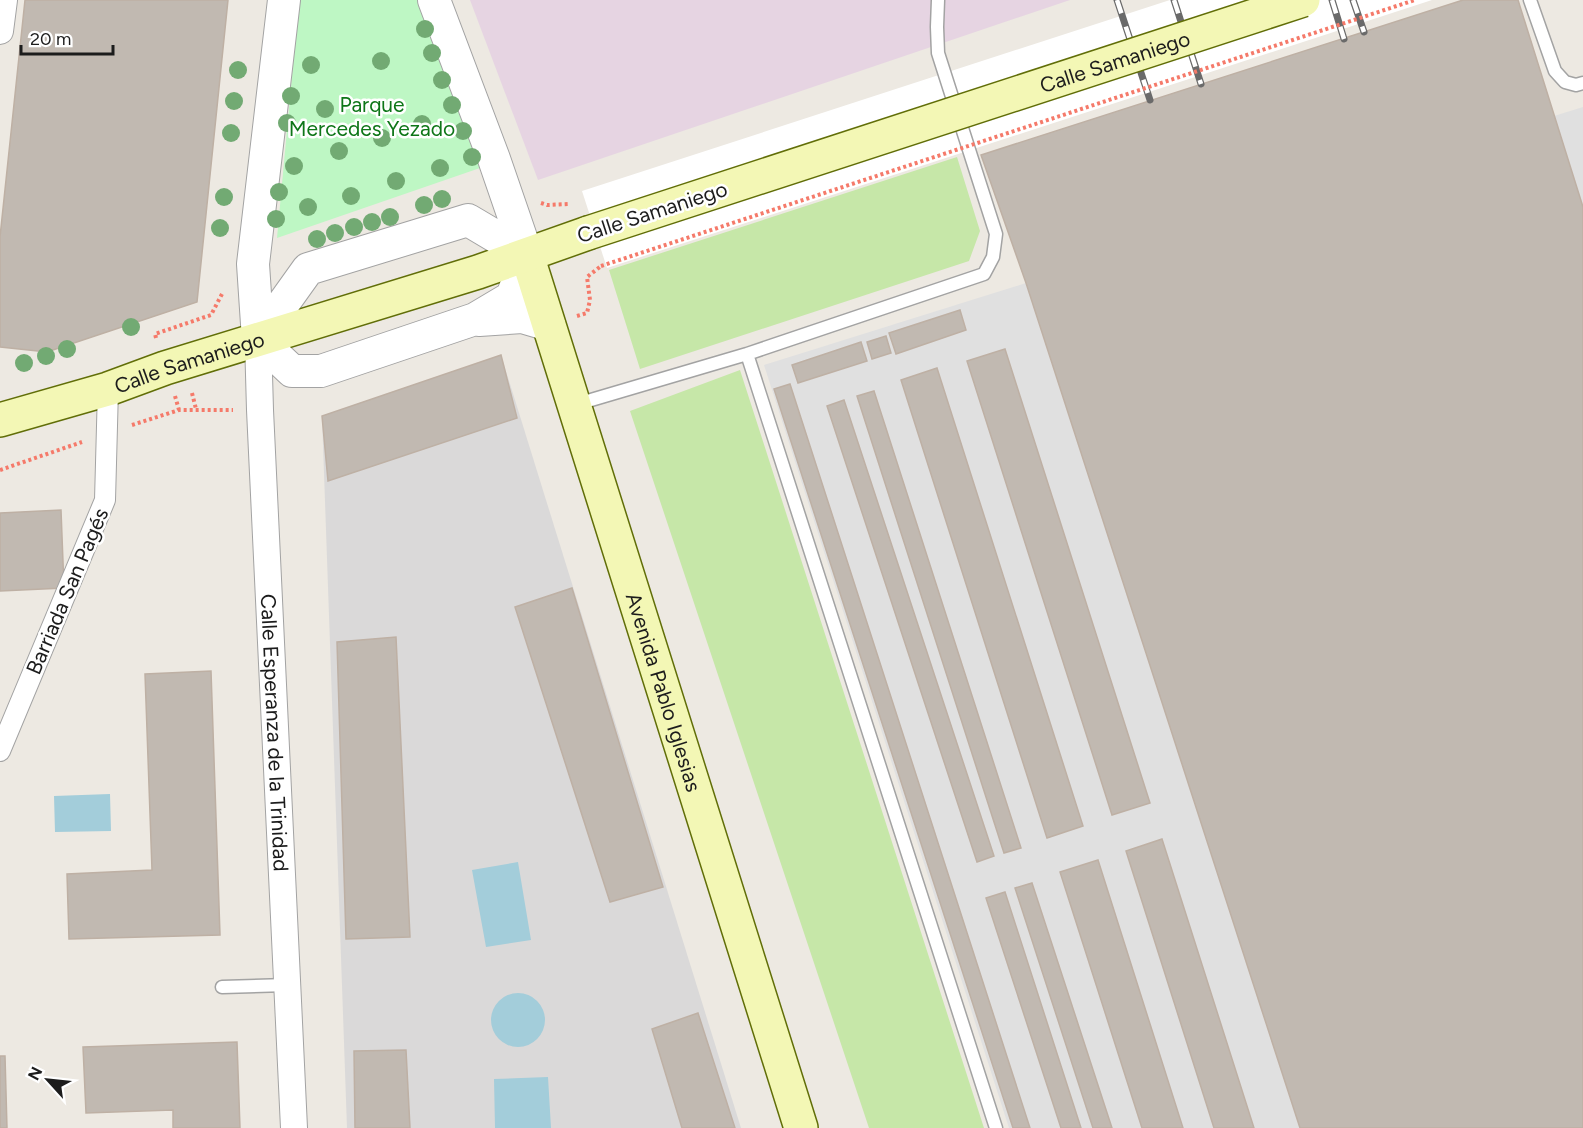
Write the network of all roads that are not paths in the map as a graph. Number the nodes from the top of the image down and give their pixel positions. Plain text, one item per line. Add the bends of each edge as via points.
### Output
1 (4, 0) edge
2 (284, 0) edge
3 (434, 0) edge
4 (938, 0) edge
5 (1303, 0) edge
6 (1530, 0) edge
7 (0, 31) edge
8 (1583, 83) edge
9 (527, 255) junction
10 (472, 321) junction
11 (560, 321) junction
12 (258, 339) junction
13 (747, 354) junction
14 (108, 389) junction
15 (573, 405) junction
16 (0, 420) edge
17 (0, 751) edge
18 (287, 985) junction
19 (222, 987) dead end
20 (294, 1128) edge
21 (801, 1128) edge
22 (996, 1128) edge

1 - 7 street
2 - 12 street via 253,264
3 - 9 street
4 - 13 lane via 938,53 996,234 993,258 984,274
5 - 9 main road, Calle Samaniego, bridge
6 - 8 lane via 1555,71 1565,82
9 - 10 street via 512,297
9 - 11 main road, Avenida Pablo Iglesias
9 - 12 main road, Calle Samaniego
9 - 12 street via 468,220 308,269
10 - 11 street via 522,317
10 - 12 street via 321,371 292,371
11 - 15 main road, Avenida Pablo Iglesias
12 - 14 main road, Calle Samaniego
12 - 18 street, Calle Esperanza de la Trinidad
13 - 15 lane
13 - 22 lane
14 - 16 main road, Calle Samaniego
14 - 17 street, Barriada San Pagés via 105,500
15 - 21 main road, Avenida Pablo Iglesias
18 - 19 lane
18 - 20 street, Calle Esperanza de la Trinidad

